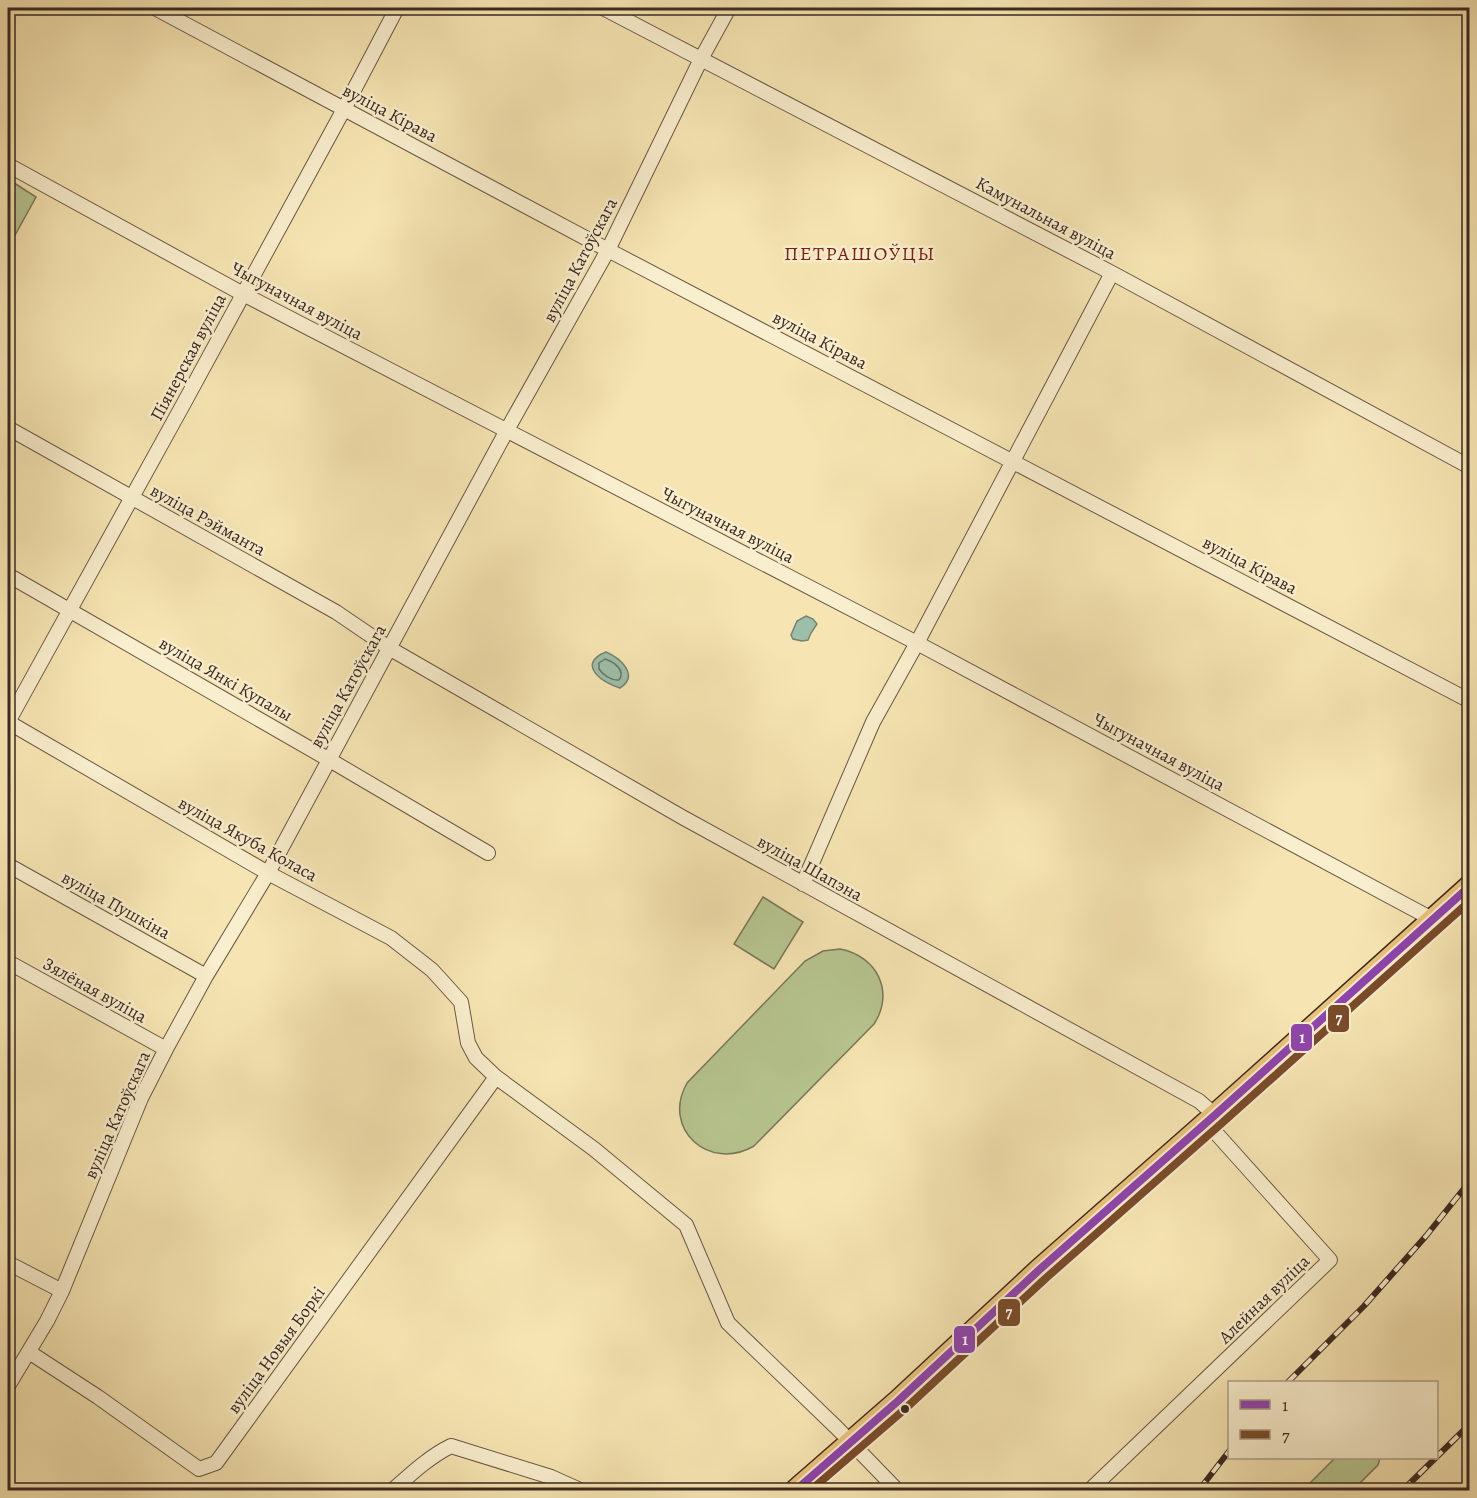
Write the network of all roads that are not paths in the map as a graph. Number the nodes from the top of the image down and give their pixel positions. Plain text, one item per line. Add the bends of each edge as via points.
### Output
1 (155, 8) edge
2 (397, 8) edge
3 (603, 8) edge
4 (729, 8) edge
5 (701, 59) junction
6 (344, 109) junction
7 (8, 165) edge
8 (608, 250) junction
9 (1112, 273) junction
10 (243, 294) junction
11 (8, 428) edge
12 (507, 430) junction
13 (1013, 461) junction
14 (1470, 467) edge
15 (132, 498) junction
16 (8, 575) edge
17 (70, 610) junction
18 (917, 643) junction
19 (389, 648) junction
20 (1470, 701) edge
21 (8, 722) edge
22 (328, 759) junction
23 (488, 853) dead end
24 (8, 865) edge
25 (268, 873) junction
26 (803, 884) junction
27 (1470, 886) edge
28 (1432, 919) junction
29 (8, 962) edge
30 (206, 976) junction
31 (166, 1049) junction
32 (496, 1077) junction
33 (1211, 1119) junction
34 (8, 1263) edge
35 (62, 1291) junction
36 (29, 1352) junction
37 (8, 1386) edge
38 (851, 1443) junction
39 (393, 1491) edge
40 (580, 1491) edge
41 (796, 1491) edge
42 (897, 1491) edge
43 (1090, 1491) edge

1 - 6 street, вуліца Кірава
2 - 6 street, Піянерская вуліца
3 - 5 street, Камунальная вуліца
4 - 5 street, вуліца Катоўскага
5 - 8 street, вуліца Катоўскага
5 - 9 street, Камунальная вуліца
6 - 8 street, вуліца Кірава
6 - 10 street, Піянерская вуліца
7 - 10 street, Чыгуначная вуліца
8 - 12 street, вуліца Катоўскага
8 - 13 street, вуліца Кірава
9 - 13 street
9 - 14 street, Камунальная вуліца
10 - 12 street, Чыгуначная вуліца
10 - 15 street, Піянерская вуліца
11 - 15 street, вуліца Рэйманта
12 - 18 street, Чыгуначная вуліца
12 - 19 street, вуліца Катоўскага
13 - 18 street
13 - 20 street, вуліца Кірава
15 - 17 street, Піянерская вуліца
15 - 19 street, вуліца Рэйманта via 336,612
16 - 17 street, вуліца Янкі Купалы
17 - 21 street, Піянерская вуліца
17 - 22 street, вуліца Янкі Купалы
18 - 26 street via 873,722
18 - 28 street, Чыгуначная вуліца
19 - 22 street, вуліца Катоўскага
19 - 26 street, вуліца Шапэна
21 - 25 street, вуліца Якуба Коласа
22 - 23 street, вуліца Янкі Купалы
22 - 25 street, вуліца Катоўскага
24 - 30 street, вуліца Пушкіна
25 - 30 street, вуліца Катоўскага
25 - 32 street, вуліца Якуба Коласа via 391,938 432,970 461,1002 468,1043 476,1058
26 - 33 street, вуліца Шапэна via 1199,1101
27 - 28 main road
28 - 33 main road
29 - 31 street, Зялёная вуліца
30 - 31 street, вуліца Катоўскага
31 - 35 street, вуліца Катоўскага via 141,1098
32 - 36 street, вуліца Новыя Боркі via 216,1463 199,1469
32 - 38 street via 594,1149 686,1225 728,1323
33 - 38 main road
33 - 43 street, Алейная вуліца via 1330,1260
34 - 35 street
35 - 36 street, вуліца Катоўскага
36 - 37 street, вуліца Катоўскага
38 - 41 main road
38 - 42 street
39 - 40 street via 422,1464 451,1446 551,1477

